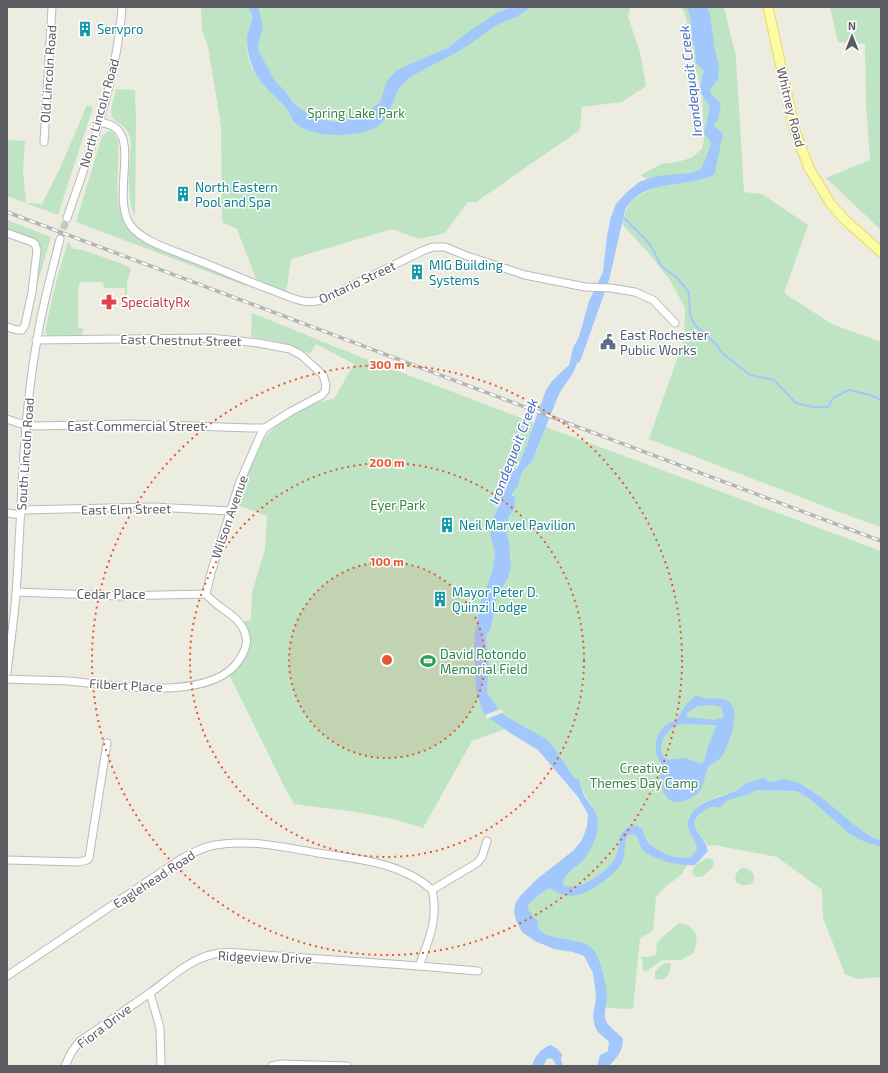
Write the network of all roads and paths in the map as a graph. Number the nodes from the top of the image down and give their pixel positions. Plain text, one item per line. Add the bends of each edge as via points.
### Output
1 (52, 7) edge
2 (122, 7) edge
3 (768, 7) edge
4 (100, 122) junction
5 (44, 142) dead end
6 (67, 218) tunnel mouth
7 (7, 233) edge
8 (60, 239) tunnel mouth
9 (881, 252) edge
10 (675, 323) dead end
11 (7, 327) edge
12 (36, 340) junction
13 (325, 391) joint
14 (7, 419) edge
15 (27, 425) junction
16 (265, 428) junction
17 (231, 511) junction
18 (7, 513) edge
19 (21, 513) junction
20 (16, 592) junction
21 (206, 594) junction
22 (7, 611) edge
23 (14, 613) junction
24 (7, 672) edge
25 (7, 679) edge
26 (107, 743) dead end
27 (487, 841) dead end
28 (7, 860) edge
29 (432, 890) junction
30 (419, 966) junction
31 (478, 971) dead end
32 (7, 976) edge
33 (150, 993) junction
34 (66, 1066) edge
35 (161, 1066) edge
36 (272, 1066) edge
37 (346, 1066) edge

1 - 5 street, Old Lincoln Road
2 - 4 street, North Lincoln Road via 118,49
3 - 9 main road, Whitney Road via 795,131 809,168 820,188 840,214
4 - 6 street, North Lincoln Road
4 - 10 street, Ontario Street via 116,127 122,135 124,209 130,225 140,235 300,300 315,302 327,298 422,251 441,246 525,275 590,288 635,292 653,300
7 - 11 street via 32,242 36,247 32,292 25,325 22,330
8 - 12 street, South Lincoln Road
12 - 13 street, East Chestnut Street via 210,338 258,343 290,349 301,355 323,375
12 - 15 street, South Lincoln Road
13 - 16 street, Wilson Avenue
14 - 15 street, East Commercial Street
15 - 16 street, East Commercial Street via 131,424
15 - 19 street, South Lincoln Road
16 - 17 street, Wilson Avenue via 250,457
17 - 19 street, East Elm Street via 153,507
17 - 21 street, Wilson Avenue
18 - 19 street, East Elm Street
19 - 20 street, South Lincoln Road
20 - 21 street, Cedar Place via 120,596
20 - 23 street, South Lincoln Road
21 - 25 street, Filbert Place via 238,620 247,639 238,661 229,671 211,681 177,688 144,688 56,680
22 - 23 street
23 - 24 street, South Lincoln Road
26 - 28 street via 90,858 79,862
27 - 29 street via 482,857 477,863
29 - 30 street via 435,899 433,928
29 - 32 street, Eaglehead Road via 424,882 410,875 373,862 270,844 214,845 181,859
30 - 31 street, Ridgeview Drive
30 - 33 street, Ridgeview Drive via 220,953 193,962
33 - 34 street, Fiora Drive via 79,1042
33 - 35 street via 160,1028
36 - 37 street

